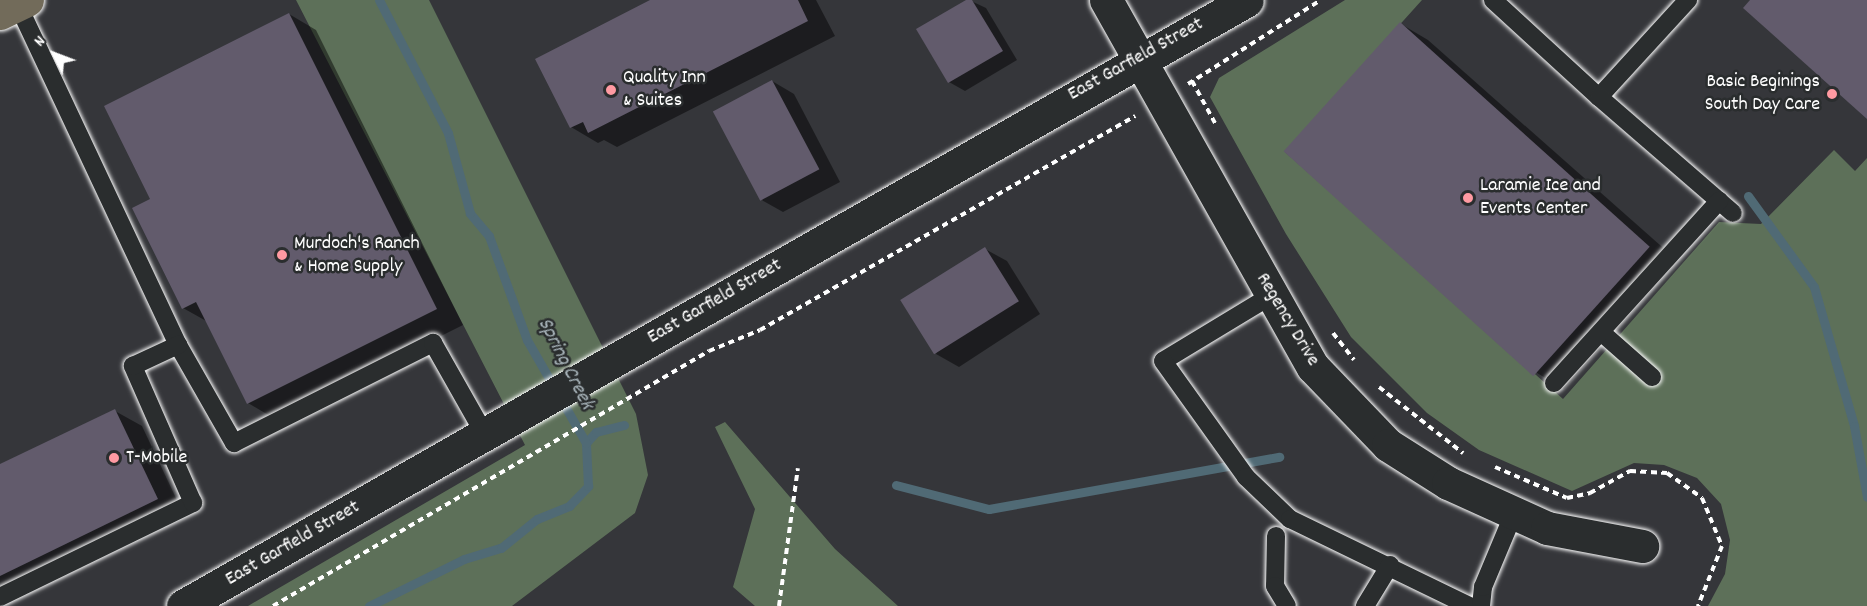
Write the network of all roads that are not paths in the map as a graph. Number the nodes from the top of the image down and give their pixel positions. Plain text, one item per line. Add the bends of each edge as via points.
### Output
1 (1107, 0) edge
2 (1247, 0) edge
3 (1493, 0) edge
4 (1688, 0) edge
5 (15, 6) edge
6 (1136, 59) junction
7 (1599, 97) junction
8 (1272, 296) junction
9 (1601, 332) junction
10 (178, 345) junction
11 (1652, 377) dead end
12 (1554, 383) dead end
13 (485, 435) junction
14 (1514, 513) junction
15 (1276, 536) dead end
16 (1642, 546) dead end
17 (1390, 565) junction
18 (0, 597) edge
19 (183, 606) edge
20 (1287, 606) edge
21 (1365, 606) edge
22 (1469, 606) edge
23 (1481, 606) edge

1 - 6 street, Regency Drive
2 - 6 street, East Garfield Street
3 - 7 lane
4 - 7 lane
5 - 10 lane
6 - 8 street, Regency Drive
6 - 13 street, East Garfield Street
7 - 9 lane via 1726,207
8 - 14 street, Regency Drive via 1313,367 1388,445 1448,483
8 - 17 lane via 1163,361 1246,477 1290,519
9 - 11 lane
9 - 12 lane
10 - 13 lane via 234,443 433,343
10 - 18 lane via 133,366 193,503
13 - 19 street, East Garfield Street
14 - 16 street, Regency Drive via 1547,528
14 - 23 lane via 1483,587
15 - 20 lane via 1275,586
17 - 21 lane
17 - 22 lane

